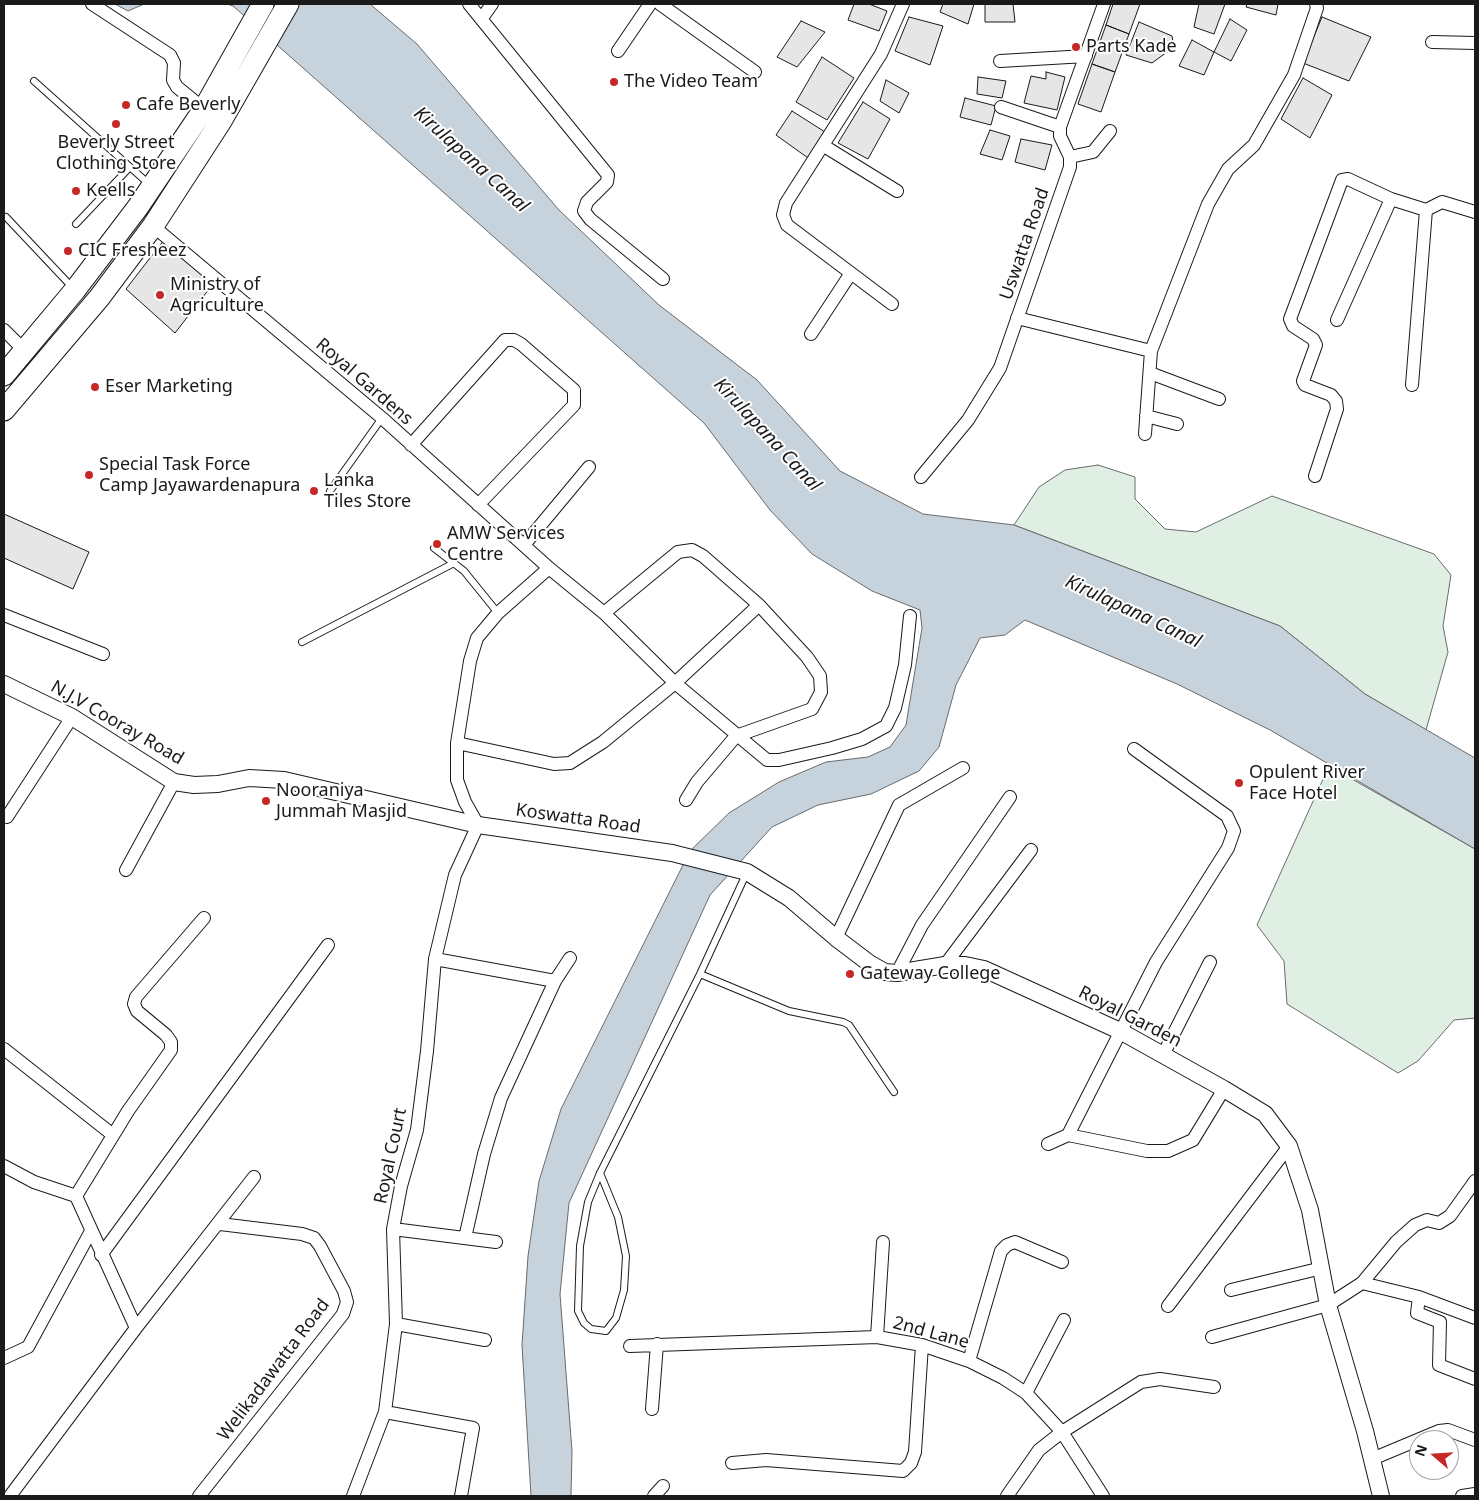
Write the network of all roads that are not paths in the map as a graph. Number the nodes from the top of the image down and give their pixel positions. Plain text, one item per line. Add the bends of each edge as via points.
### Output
1 (92, 4) edge
2 (263, 4) edge
3 (288, 4) edge
4 (469, 4) edge
5 (492, 4) edge
6 (650, 4) edge
7 (660, 4) edge
8 (904, 4) edge
9 (1104, 4) edge
10 (1316, 4) edge
11 (482, 18) junction
12 (1432, 42) dead end
13 (1475, 42) edge
14 (618, 51) dead end
15 (1086, 56) junction
16 (1000, 61) dead end
17 (755, 72) dead end
18 (34, 81) dead end
19 (1000, 108) dead end
20 (204, 109) junction
21 (1060, 127) junction
22 (1110, 131) dead end
23 (824, 146) junction
24 (1070, 157) junction
25 (130, 167) junction
26 (152, 187) junction
27 (896, 192) dead end
28 (1391, 199) junction
29 (1426, 210) junction
30 (1475, 212) edge
31 (6, 217) dead end
32 (76, 224) dead end
33 (153, 226) junction
34 (851, 273) junction
35 (663, 279) dead end
36 (75, 290) junction
37 (892, 304) dead end
38 (1017, 318) junction
39 (1337, 320) dead end
40 (4, 330) edge
41 (811, 334) dead end
42 (1151, 351) junction
43 (11, 361) edge
44 (1150, 373) junction
45 (1412, 385) dead end
46 (1218, 399) dead end
47 (4, 410) edge
48 (1146, 416) junction
49 (382, 418) junction
50 (1177, 424) dead end
51 (1145, 434) dead end
52 (411, 445) junction
53 (589, 467) dead end
54 (1314, 476) dead end
55 (921, 477) dead end
56 (330, 491) dead end
57 (478, 505) junction
58 (524, 545) junction
59 (434, 548) dead end
60 (454, 563) junction
61 (550, 568) junction
62 (759, 604) junction
63 (498, 613) junction
64 (604, 613) junction
65 (4, 615) edge
66 (910, 616) dead end
67 (302, 642) dead end
68 (102, 654) dead end
69 (675, 683) junction
70 (4, 684) edge
71 (72, 717) junction
72 (736, 736) junction
73 (457, 743) junction
74 (1134, 748) dead end
75 (962, 768) dead end
76 (174, 782) junction
77 (1010, 797) dead end
78 (686, 800) dead end
79 (7, 817) dead end
80 (478, 825) junction
81 (1031, 850) dead end
82 (672, 853) joint
83 (126, 870) dead end
84 (743, 870) junction
85 (204, 918) dead end
86 (836, 938) junction
87 (328, 945) dead end
88 (570, 958) dead end
89 (435, 959) junction
90 (1210, 962) dead end
91 (945, 965) junction
92 (897, 973) junction
93 (700, 974) junction
94 (555, 981) junction
95 (1120, 1031) junction
96 (4, 1049) edge
97 (1163, 1055) junction
98 (1224, 1089) junction
99 (894, 1092) dead end
100 (1068, 1134) junction
101 (113, 1135) junction
102 (1048, 1144) dead end
103 (1289, 1146) junction
104 (4, 1166) edge
105 (600, 1173) junction
106 (254, 1177) dead end
107 (1475, 1181) edge
108 (76, 1196) junction
109 (220, 1224) junction
110 (393, 1229) junction
111 (90, 1231) junction
112 (465, 1238) junction
113 (496, 1242) dead end
114 (883, 1242) dead end
115 (101, 1255) junction
116 (1062, 1262) dead end
117 (1322, 1268) junction
118 (1362, 1283) junction
119 (1231, 1290) dead end
120 (1419, 1297) junction
121 (1328, 1305) junction
122 (1168, 1306) dead end
123 (1475, 1318) edge
124 (1064, 1320) dead end
125 (396, 1324) junction
126 (136, 1328) junction
127 (877, 1337) junction
128 (1212, 1337) dead end
129 (485, 1340) dead end
130 (657, 1344) junction
131 (922, 1345) junction
132 (630, 1346) dead end
133 (4, 1358) edge
134 (969, 1360) junction
135 (1475, 1379) edge
136 (1214, 1387) dead end
137 (1026, 1393) junction
138 (652, 1409) dead end
139 (385, 1412) junction
140 (1062, 1432) junction
141 (1475, 1440) edge
142 (1372, 1459) junction
143 (732, 1464) dead end
144 (663, 1486) dead end
145 (1475, 1494) edge
146 (10, 1496) edge
147 (199, 1496) edge
148 (353, 1496) edge
149 (462, 1496) edge
150 (654, 1496) edge
151 (1007, 1496) edge
152 (1102, 1496) edge
153 (1380, 1496) edge
154 (1462, 1496) edge

1 - 20 street via 170,55 177,87
2 - 20 highway
3 - 33 highway via 221,121
4 - 11 street
5 - 11 street
6 - 14 street
7 - 17 street
8 - 23 street via 881,54
9 - 15 street
10 - 42 street via 1294,75 1254,145 1228,169 1208,204
11 - 35 street via 609,178 586,202 584,211
12 - 13 street
15 - 16 street
15 - 21 street
18 - 25 lane
19 - 21 street
20 - 26 highway
21 - 24 street via 1060,136
22 - 24 street via 1093,152
23 - 27 street
23 - 34 street via 786,203 783,215 787,225
24 - 38 street, Uswatta Road via 1070,167
25 - 26 lane
25 - 32 lane
26 - 36 highway
28 - 29 street
28 - 39 street
28 - 54 street via 1348,179 1342,180 1290,319 1293,326 1316,345 1303,381 1305,385 1331,395 1336,401 1337,409
29 - 30 street via 1442,202
29 - 45 street
31 - 36 lane
33 - 47 highway via 99,298
33 - 49 street, Royal Gardens
34 - 37 street
34 - 41 street
36 - 43 highway
38 - 42 street
38 - 55 street, Uswatta Road via 1000,368 968,420
40 - 43 street
42 - 44 street
44 - 46 street
44 - 48 street
48 - 50 street
48 - 51 street
49 - 52 street, Royal Gardens
49 - 56 lane
52 - 57 street, Royal Gardens
52 - 57 street via 505,340 521,344 574,390 574,405
53 - 58 street
57 - 58 street, Royal Gardens
58 - 61 street, Royal Gardens
59 - 60 lane
60 - 63 lane
60 - 67 lane
61 - 63 street
61 - 64 street, Royal Gardens
62 - 64 street via 709,560 692,550 678,552
62 - 69 street
62 - 72 street via 807,657 820,676 821,692 812,708
63 - 73 street via 477,638 470,661
64 - 69 street, Royal Gardens
65 - 68 street
66 - 72 street, Royal Gardens via 905,665 895,708 886,726 862,739 779,760 767,760
69 - 72 street, Royal Gardens
69 - 73 street via 603,742 570,763 554,764
70 - 71 street, N.J.V Cooray Road
71 - 76 street, N.J.V Cooray Road
71 - 79 street
72 - 78 street
73 - 80 street via 456,780
74 - 95 street via 1227,816 1234,831 1228,848 1156,962
75 - 86 street via 899,805
76 - 80 street, N.J.V Cooray Road via 202,785 249,778 284,780
76 - 83 street
77 - 92 street via 922,925
80 - 82 street, Koswatta Road
80 - 89 street, Royal Court via 455,875
81 - 91 street
82 - 84 street, Royal Garden
84 - 86 street, Royal Garden via 789,898
84 - 93 lane
85 - 101 street via 136,997 134,1004 138,1011 166,1035 171,1042 171,1050
86 - 92 street, Royal Garden via 868,963 885,972
87 - 115 street
88 - 94 street
89 - 94 street
89 - 110 street, Royal Court via 417,1130
90 - 97 street
91 - 92 street, Royal Garden
91 - 95 street, Royal Garden via 965,965 984,970
93 - 99 lane via 789,1012 849,1025
93 - 105 lane
94 - 112 street via 501,1098 484,1154
95 - 97 street, Royal Garden
95 - 100 street
96 - 101 street
97 - 98 street, Royal Garden
98 - 100 street via 1193,1140 1168,1152 1147,1151
98 - 103 street, Royal Garden via 1265,1114
100 - 102 street
101 - 108 street
103 - 117 street, Royal Garden via 1310,1210
103 - 122 street
104 - 108 street via 34,1182
105 - 105 lane via 618,1217 626,1256 624,1290 616,1318 606,1331 592,1330 584,1324 578,1311 582,1237 588,1202
106 - 109 street
107 - 118 street via 1450,1216 1439,1223 1427,1220 1415,1225 1396,1242
108 - 111 street
109 - 126 street
109 - 147 street, Welikadawatta Road via 314,1238 347,1302 343,1314
110 - 112 street
110 - 125 street, Royal Court
111 - 115 street
111 - 133 street via 28,1346
112 - 113 street
114 - 127 street
115 - 126 street
116 - 134 street via 1015,1242 1001,1251
117 - 119 street
117 - 121 street, Royal Garden
118 - 120 street
118 - 121 street
120 - 123 street
120 - 135 street via 1417,1313 1440,1322 1440,1365
121 - 128 street
121 - 142 street, Royal Garden
124 - 137 street
125 - 129 street
125 - 139 street, Royal Court
126 - 146 street
127 - 130 street, 2nd Lane
127 - 131 street, 2nd Lane
130 - 132 street, 2nd Lane
130 - 138 street
131 - 134 street, 2nd Lane
131 - 143 street via 915,1452 903,1471 766,1460
134 - 137 street, 2nd Lane
136 - 140 street via 1160,1379 1141,1382
137 - 140 street, 2nd Lane
139 - 148 street, Royal Court
139 - 149 street via 473,1428
140 - 151 street via 1039,1450
140 - 152 street, 2nd Lane
141 - 142 street via 1448,1430 1439,1431
142 - 153 street, Royal Garden
144 - 150 street
145 - 154 street

